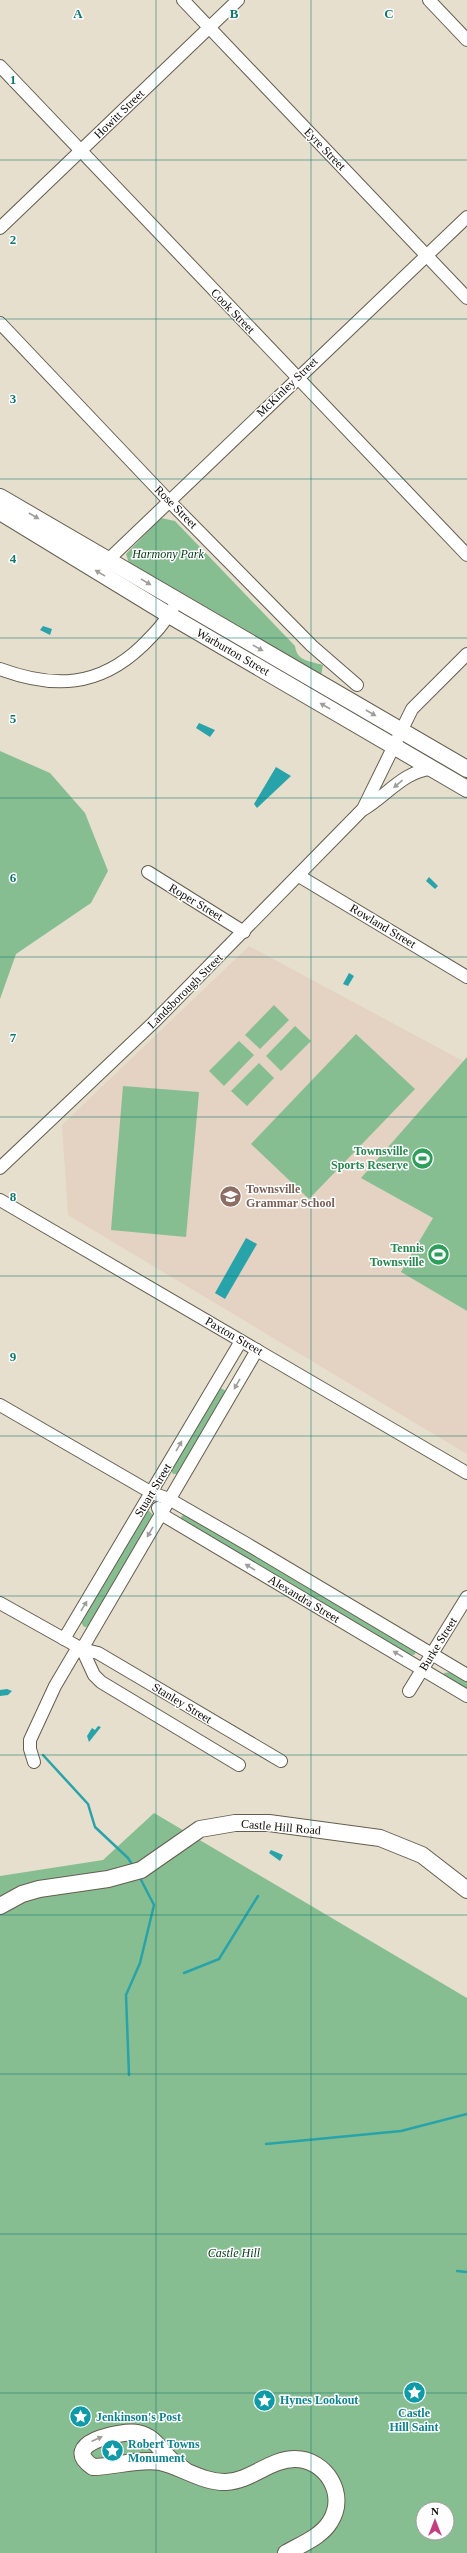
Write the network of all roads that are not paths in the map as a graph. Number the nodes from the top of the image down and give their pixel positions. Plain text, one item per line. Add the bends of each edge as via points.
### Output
1 (183, 0) edge
2 (238, 0) edge
3 (429, 0) edge
4 (209, 28) junction
5 (467, 40) edge
6 (0, 66) edge
7 (81, 151) junction
8 (467, 217) edge
9 (0, 228) edge
10 (426, 256) junction
11 (467, 298) edge
12 (0, 324) edge
13 (298, 378) junction
14 (0, 497) edge
15 (169, 501) junction
16 (0, 512) edge
17 (467, 555) edge
18 (109, 559) junction
19 (178, 601) junction
20 (170, 615) junction
21 (467, 654) edge
22 (0, 669) edge
23 (357, 685) dead end
24 (401, 730) junction
25 (394, 747) junction
26 (432, 769) junction
27 (467, 769) edge
28 (467, 790) edge
29 (363, 809) junction
30 (148, 872) dead end
31 (299, 876) junction
32 (244, 932) junction
33 (467, 977) edge
34 (0, 1168) edge
35 (0, 1200) edge
36 (241, 1341) junction
37 (257, 1350) junction
38 (0, 1405) edge
39 (467, 1473) edge
40 (152, 1493) junction
41 (170, 1499) junction
42 (161, 1514) junction
43 (467, 1597) edge
44 (0, 1603) edge
45 (64, 1639) junction
46 (80, 1648) junction
47 (433, 1653) junction
48 (423, 1669) junction
49 (467, 1675) edge
50 (409, 1691) dead end
51 (467, 1696) edge
52 (34, 1762) dead end
53 (281, 1762) dead end
54 (239, 1765) dead end
55 (467, 1890) edge
56 (0, 1906) edge
57 (186, 2471) junction
58 (286, 2553) edge

1 - 4 street, Eyre Street
2 - 4 street, Howitt Street
3 - 5 street
4 - 7 street, Howitt Street
4 - 10 street, Eyre Street
6 - 7 street, Cook Street
7 - 9 street, Howitt Street
7 - 13 street, Cook Street
8 - 10 street, McKinley Street
10 - 11 street, Eyre Street
10 - 13 street, McKinley Street
12 - 15 street, Rose Street
13 - 15 street, McKinley Street
13 - 17 street, Cook Street
14 -> 18 main road, Warburton Street
15 - 18 street, McKinley Street
15 - 23 street, Rose Street via 312,646
20 -> 16 main road, Warburton Street
18 -> 19 main road, Warburton Street
19 - 20 street
19 -> 24 main road, Warburton Street
20 - 22 street via 133,654 106,671 87,679 38,680
25 -> 20 main road, Warburton Street
21 - 24 street, Landsborough Street via 417,702
24 - 25 street, Landsborough Street
24 - 27 main road, Warburton Street
25 - 26 main road, Warburton Street
25 - 29 street, Landsborough Street
26 - 28 main road, Warburton Street
26 -> 29 street, Landsborough Street via 413,773 381,799
29 - 31 street, Landsborough Street
30 - 32 street, Roper Street
31 - 32 street, Landsborough Street
31 - 33 street, Rowland Street
32 - 34 street, Landsborough Street via 149,1027
35 - 36 street, Paxton Street
36 - 37 street, Paxton Street
40 -> 36 street, Stuart Street
37 - 39 street, Paxton Street
37 -> 41 street, Stuart Street
38 - 40 street, Alexandra Street
40 - 41 street, Alexandra Street
40 - 42 street
45 -> 40 street, Stuart Street
41 - 42 street, Stuart Street
41 - 47 street, Alexandra Street
42 -> 46 street, Stuart Street
48 -> 42 street, Alexandra Street
43 - 47 street, Burke Street
44 - 45 street, Stanley Street
45 - 46 street, Stanley Street
46 - 52 street, Stuart Street via 55,1686 30,1740
46 - 53 street, Stanley Street via 98,1653
46 - 54 street, Stanley Street via 94,1675 101,1682
47 - 48 street, Burke Street
47 - 49 street, Alexandra Street
48 - 50 street, Burke Street
48 - 51 street, Alexandra Street
55 - 56 main road, Castle Hill Road via 411,1849 380,1838 270,1823 235,1822 200,1829 141,1870 108,1879 38,1888
57 -> 57 main road via 152,2462 93,2467 83,2456 90,2442 103,2436 137,2433 148,2437
57 - 58 main road via 227,2482 250,2476 286,2460 297,2459 317,2466 330,2476 337,2501 330,2523 314,2537

